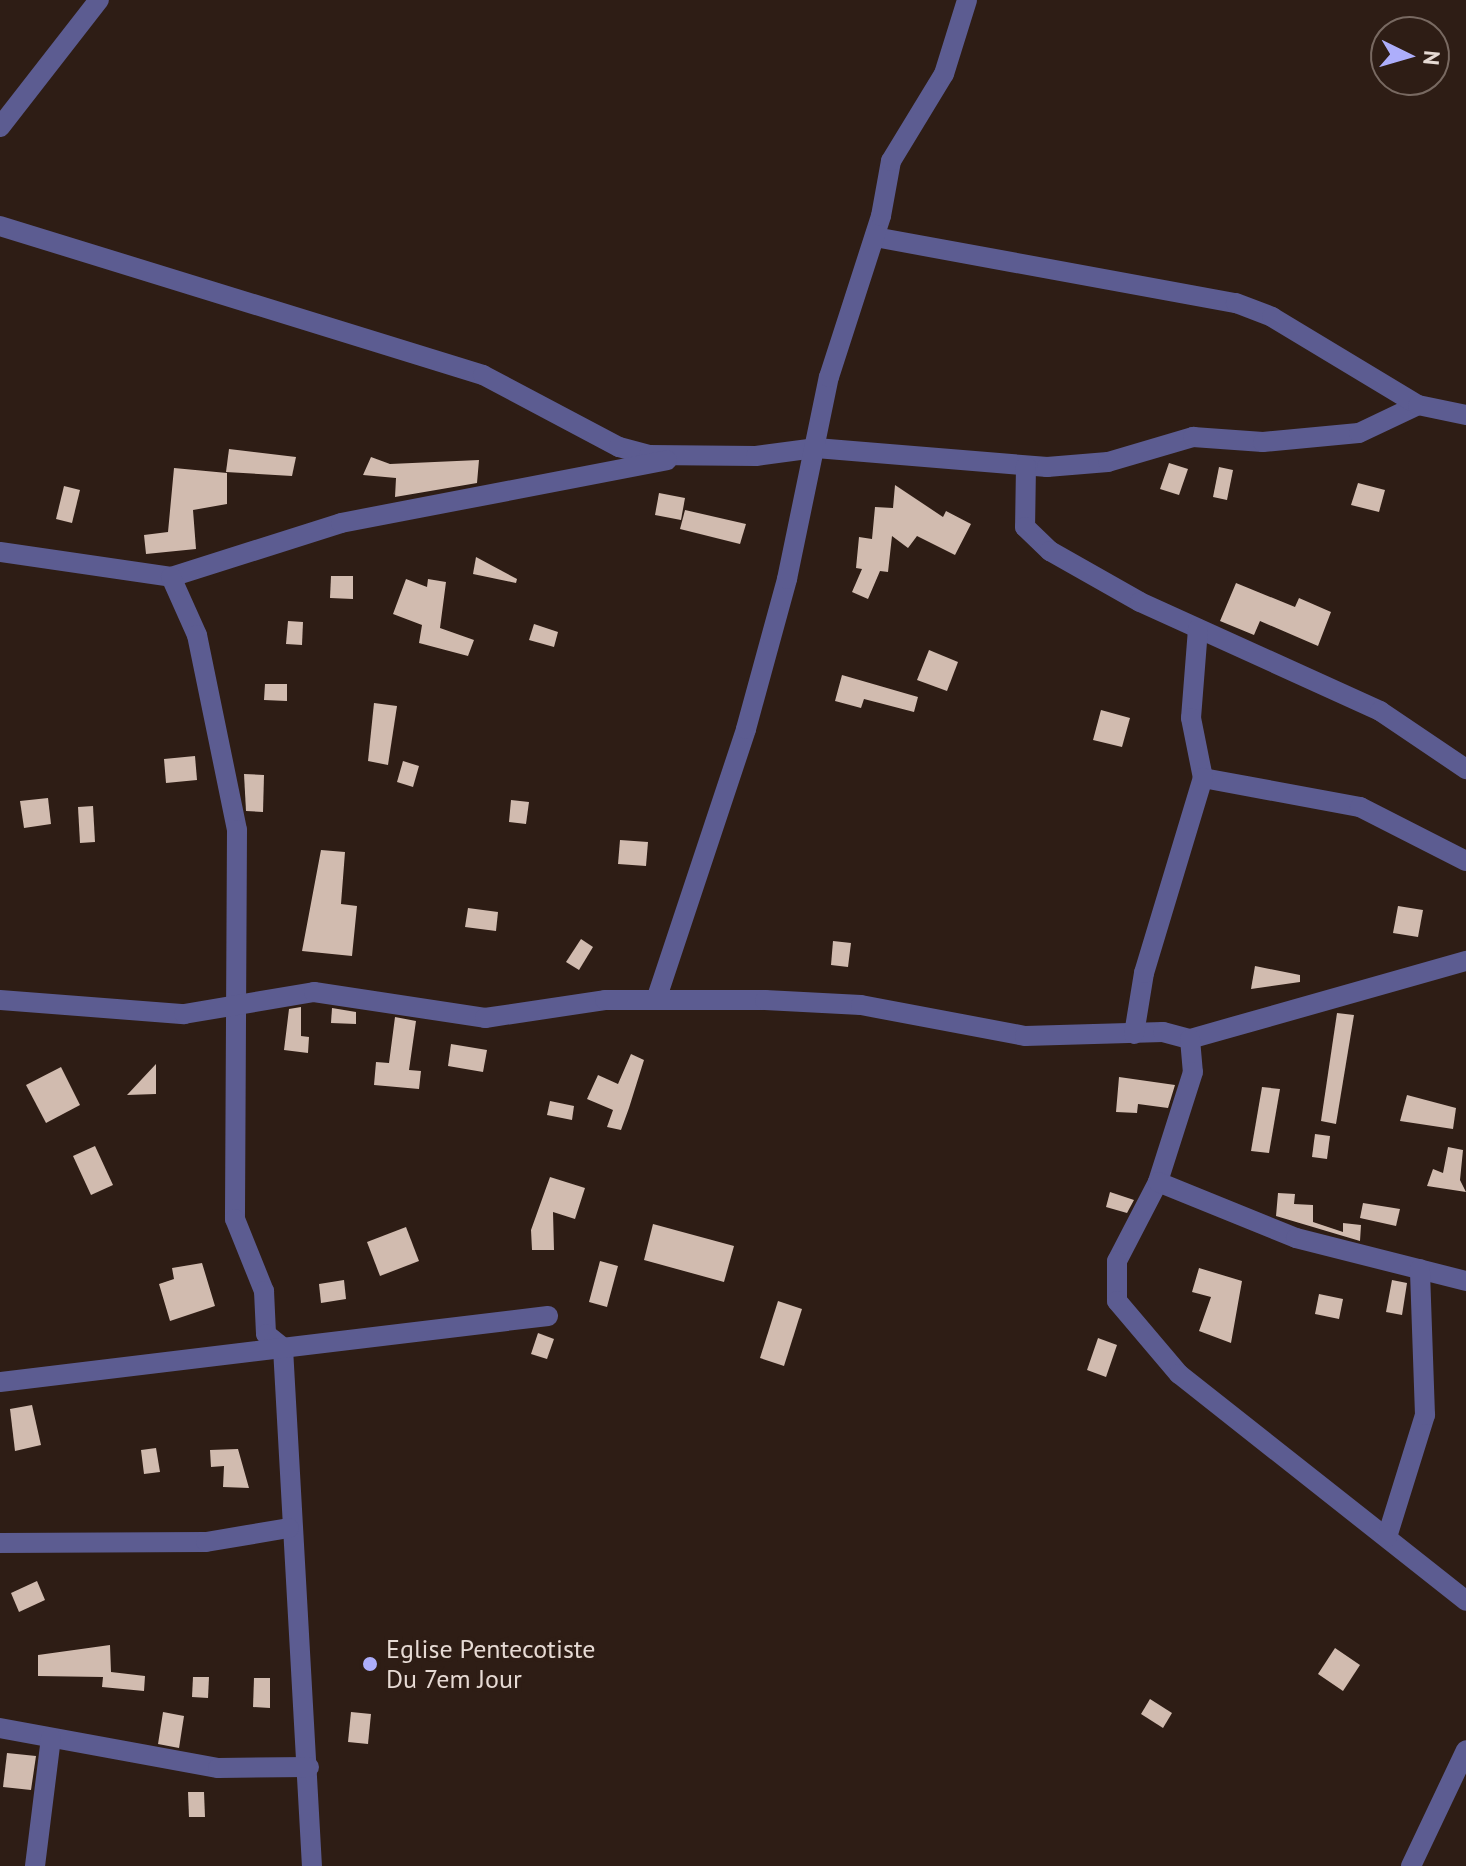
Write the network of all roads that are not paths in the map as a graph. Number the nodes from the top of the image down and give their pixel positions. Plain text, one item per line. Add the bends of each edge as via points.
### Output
1 (99, 0) edge
2 (967, 0) edge
3 (0, 127) edge
4 (0, 226) edge
5 (875, 237) junction
6 (1418, 405) junction
7 (1466, 415) edge
8 (816, 448) junction
9 (683, 456) junction
10 (1026, 466) junction
11 (0, 552) edge
12 (171, 577) junction
13 (1198, 629) junction
14 (1466, 769) edge
15 (1203, 778) junction
16 (1466, 861) edge
17 (1466, 961) edge
18 (657, 997) junction
19 (0, 1000) edge
20 (239, 1010) junction
21 (1134, 1034) junction
22 (1190, 1039) junction
23 (1158, 1182) junction
24 (1420, 1269) junction
25 (1466, 1281) edge
26 (548, 1316) dead end
27 (283, 1348) junction
28 (0, 1382) edge
29 (289, 1528) junction
30 (1387, 1537) junction
31 (0, 1543) edge
32 (1466, 1601) edge
33 (0, 1728) edge
34 (51, 1738) junction
35 (1466, 1750) edge
36 (309, 1767) junction
37 (35, 1866) edge
38 (312, 1866) edge
39 (1411, 1866) edge

1 - 3 street
2 - 5 street via 944,74 891,161
4 - 9 street via 483,375 619,447
5 - 6 street via 1236,303 1272,317
5 - 8 street via 843,325
6 - 7 street
6 - 10 street via 1359,433 1263,442 1193,437 1108,462
8 - 9 street
8 - 10 street
8 - 18 street via 746,729
9 - 12 street via 341,523
10 - 13 street via 1025,527 1050,551
11 - 12 street
12 - 20 street via 197,635 237,830
13 - 14 street via 1380,711
13 - 15 street via 1191,718
15 - 16 street via 1360,807
15 - 21 street via 1147,959
17 - 22 street
18 - 20 street via 485,1018 314,992
18 - 21 street via 861,1005 1025,1036
19 - 20 street via 121,1012
20 - 27 street via 230,1170 235,1219 264,1291 266,1334
21 - 22 street
22 - 23 street via 1193,1072
23 - 24 street via 1296,1238
23 - 30 street via 1117,1261 1117,1301 1179,1374
24 - 25 street
24 - 30 street via 1425,1415
26 - 27 street
27 - 28 street
27 - 29 street
29 - 31 street via 206,1542
29 - 36 street
30 - 32 street
33 - 34 street
34 - 36 street via 218,1768
34 - 37 street
35 - 39 street
36 - 38 street

